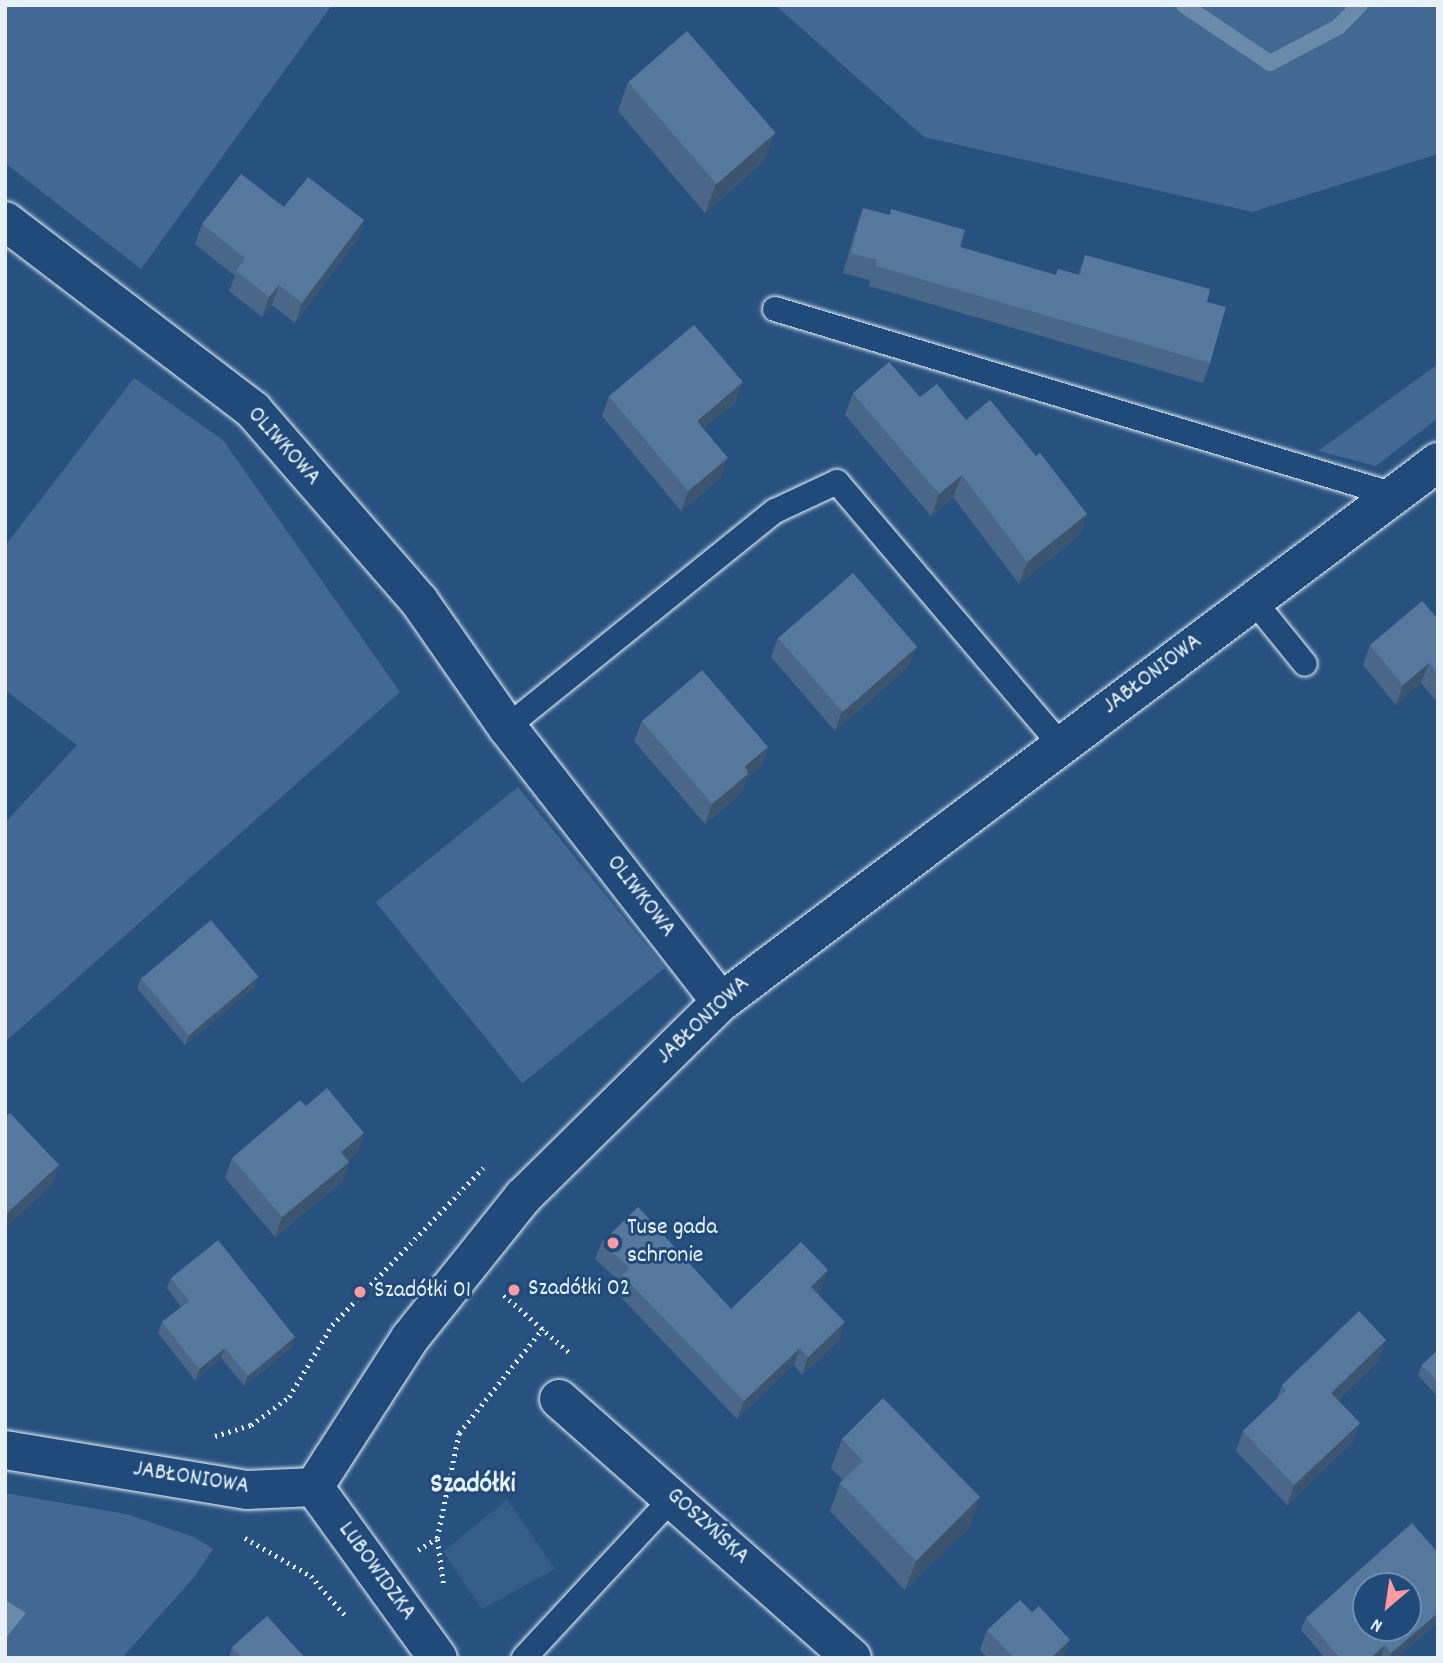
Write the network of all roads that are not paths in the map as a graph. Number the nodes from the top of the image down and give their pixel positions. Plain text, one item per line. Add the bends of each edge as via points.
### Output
1 (5, 221) edge
2 (775, 309) dead end
3 (1438, 462) edge
4 (1394, 495) junction
5 (1253, 600) junction
6 (1304, 664) dead end
7 (507, 727) junction
8 (1060, 744) junction
9 (721, 1002) junction
10 (559, 1399) road end
11 (5, 1450) edge
12 (314, 1487) junction
13 (673, 1497) junction
14 (438, 1658) edge
15 (524, 1658) edge
16 (852, 1658) edge

1 - 7 main road, OLIWKOWA via 253,411 419,601
2 - 4 lane
3 - 4 main road, JABŁONIOWA
4 - 5 main road, JABŁONIOWA
5 - 6 lane
5 - 8 main road, JABŁONIOWA
7 - 8 lane via 775,511 837,482
7 - 9 main road, OLIWKOWA
8 - 9 main road, JABŁONIOWA
9 - 12 main road, JABŁONIOWA via 523,1197 410,1338
10 - 13 main road, GOSZYŃSKA
11 - 12 main road, JABŁONIOWA via 247,1490
12 - 14 main road, LUBOWIDZKA
13 - 15 lane
13 - 16 main road, GOSZYŃSKA

